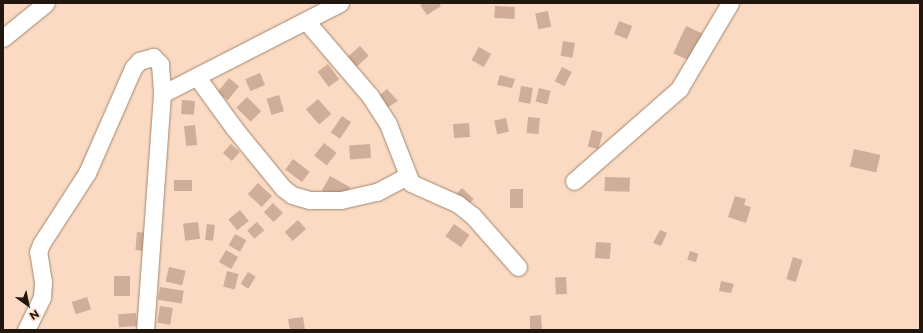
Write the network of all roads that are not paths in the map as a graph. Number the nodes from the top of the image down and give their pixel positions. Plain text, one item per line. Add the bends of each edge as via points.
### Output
1 (46, 3) edge
2 (340, 3) edge
3 (730, 3) edge
4 (306, 21) junction
5 (3, 38) edge
6 (197, 77) junction
7 (162, 94) junction
8 (407, 176) junction
9 (574, 181) dead end
10 (518, 267) dead end
11 (26, 330) edge
12 (145, 330) edge

1 - 5 street
2 - 4 street
3 - 9 street via 680,89
4 - 6 street
4 - 8 street via 349,69 388,124
6 - 7 street
6 - 8 street via 248,146 283,188 292,195 310,200 341,200 377,192
7 - 11 street via 158,59 146,58 139,61 128,76 87,173 41,244 38,252 43,282 42,297
7 - 12 street
8 - 10 street via 411,183 458,204 473,216

